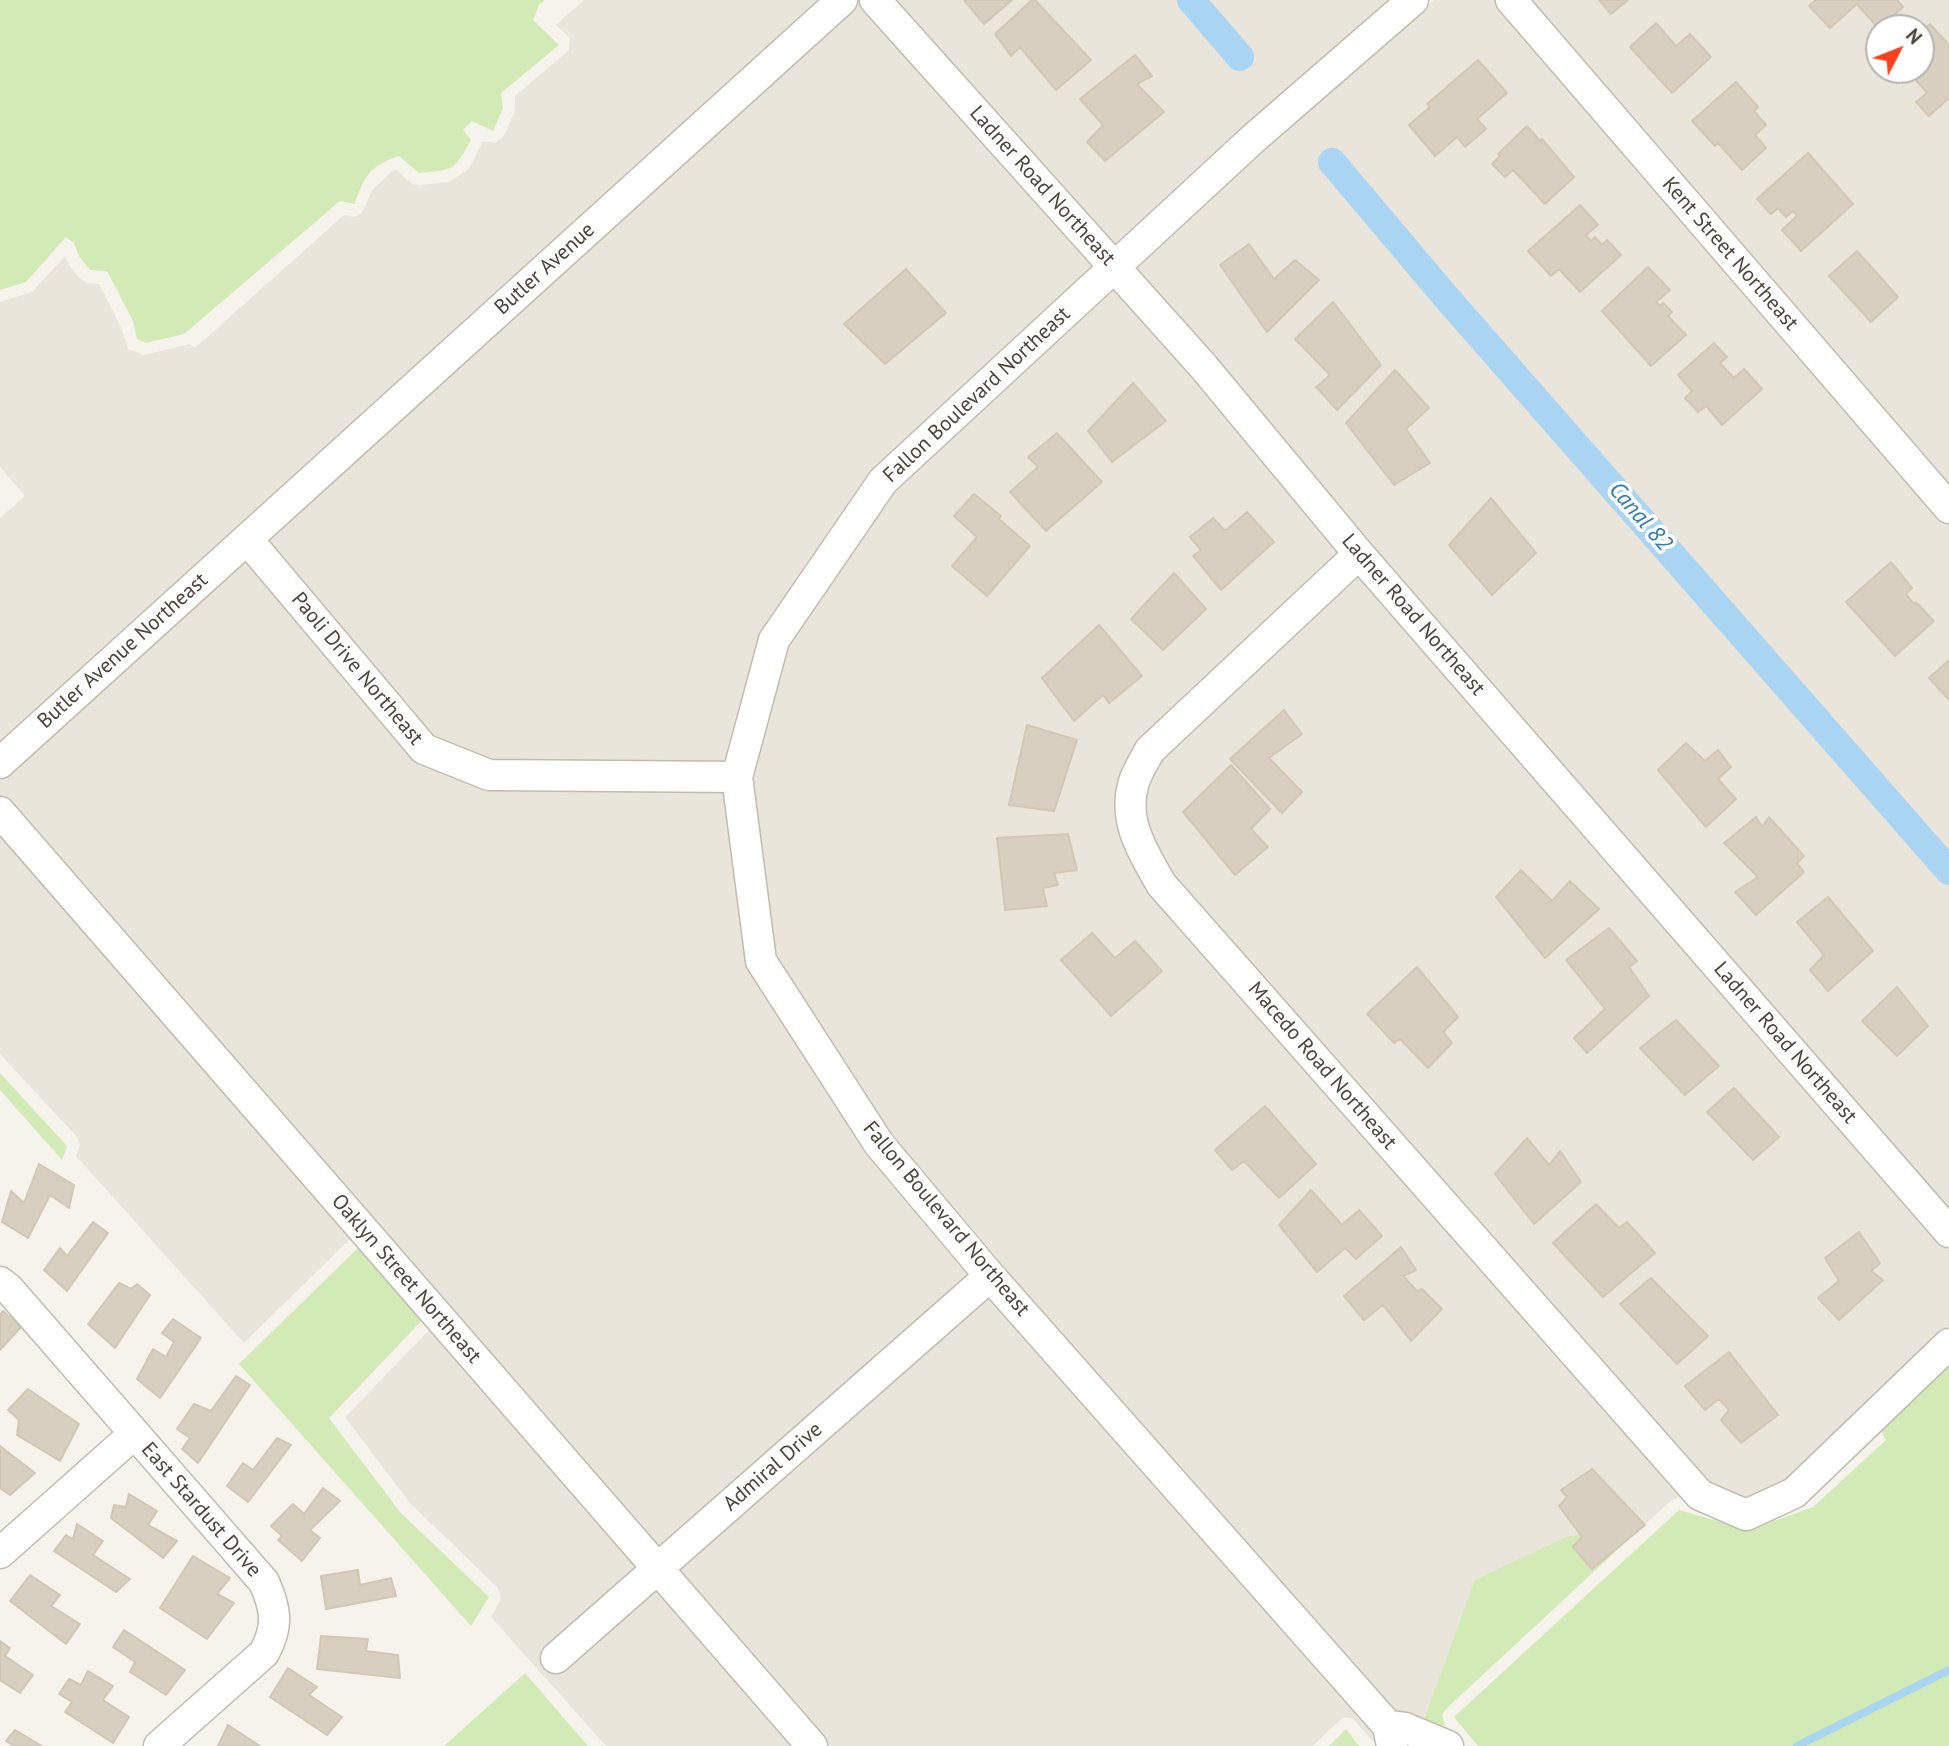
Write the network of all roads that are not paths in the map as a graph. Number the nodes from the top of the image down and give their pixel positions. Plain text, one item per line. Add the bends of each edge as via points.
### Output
1 (842, 0) edge
2 (875, 0) edge
3 (1413, 0) edge
4 (1511, 0) edge
5 (1114, 265) junction
6 (1949, 508) edge
7 (247, 538) junction
8 (1359, 554) junction
9 (0, 762) edge
10 (737, 777) junction
11 (0, 812) edge
12 (1949, 1232) edge
13 (990, 1276) junction
14 (0, 1282) edge
15 (1949, 1344) edge
16 (134, 1434) junction
17 (0, 1553) edge
18 (658, 1569) junction
19 (556, 1657) dead end
20 (1390, 1736) edge
21 (159, 1746) edge
22 (812, 1746) edge
23 (1448, 1746) edge

1 - 7 street, Butler Avenue
2 - 5 street, Ladner Road Northeast
3 - 5 street, Fallon Boulevard Northeast
4 - 6 street, Kent Street Northeast
5 - 8 street, Ladner Road Northeast
5 - 10 street, Fallon Boulevard Northeast via 883,481 774,640
7 - 9 street, Butler Avenue Northeast
7 - 10 street, Paoli Drive Northeast via 424,749 489,775
8 - 12 street, Ladner Road Northeast
8 - 15 street, Macedo Road Northeast via 1150,750 1133,783 1130,809 1136,839 1161,884 1700,1495 1746,1515 1794,1493
10 - 13 street, Fallon Boulevard Northeast via 761,961 879,1144
11 - 18 street, Oaklyn Street Northeast
13 - 18 street, Admiral Drive
13 - 20 street, Fallon Boulevard Northeast
14 - 16 street, East Stardust Drive
16 - 17 street
16 - 21 street, East Stardust Drive via 264,1582 275,1622 264,1653
18 - 19 street, Admiral Drive
18 - 22 street, Oaklyn Street Northeast
20 - 23 street, Fallon Boulevard Northeast via 1405,1728

